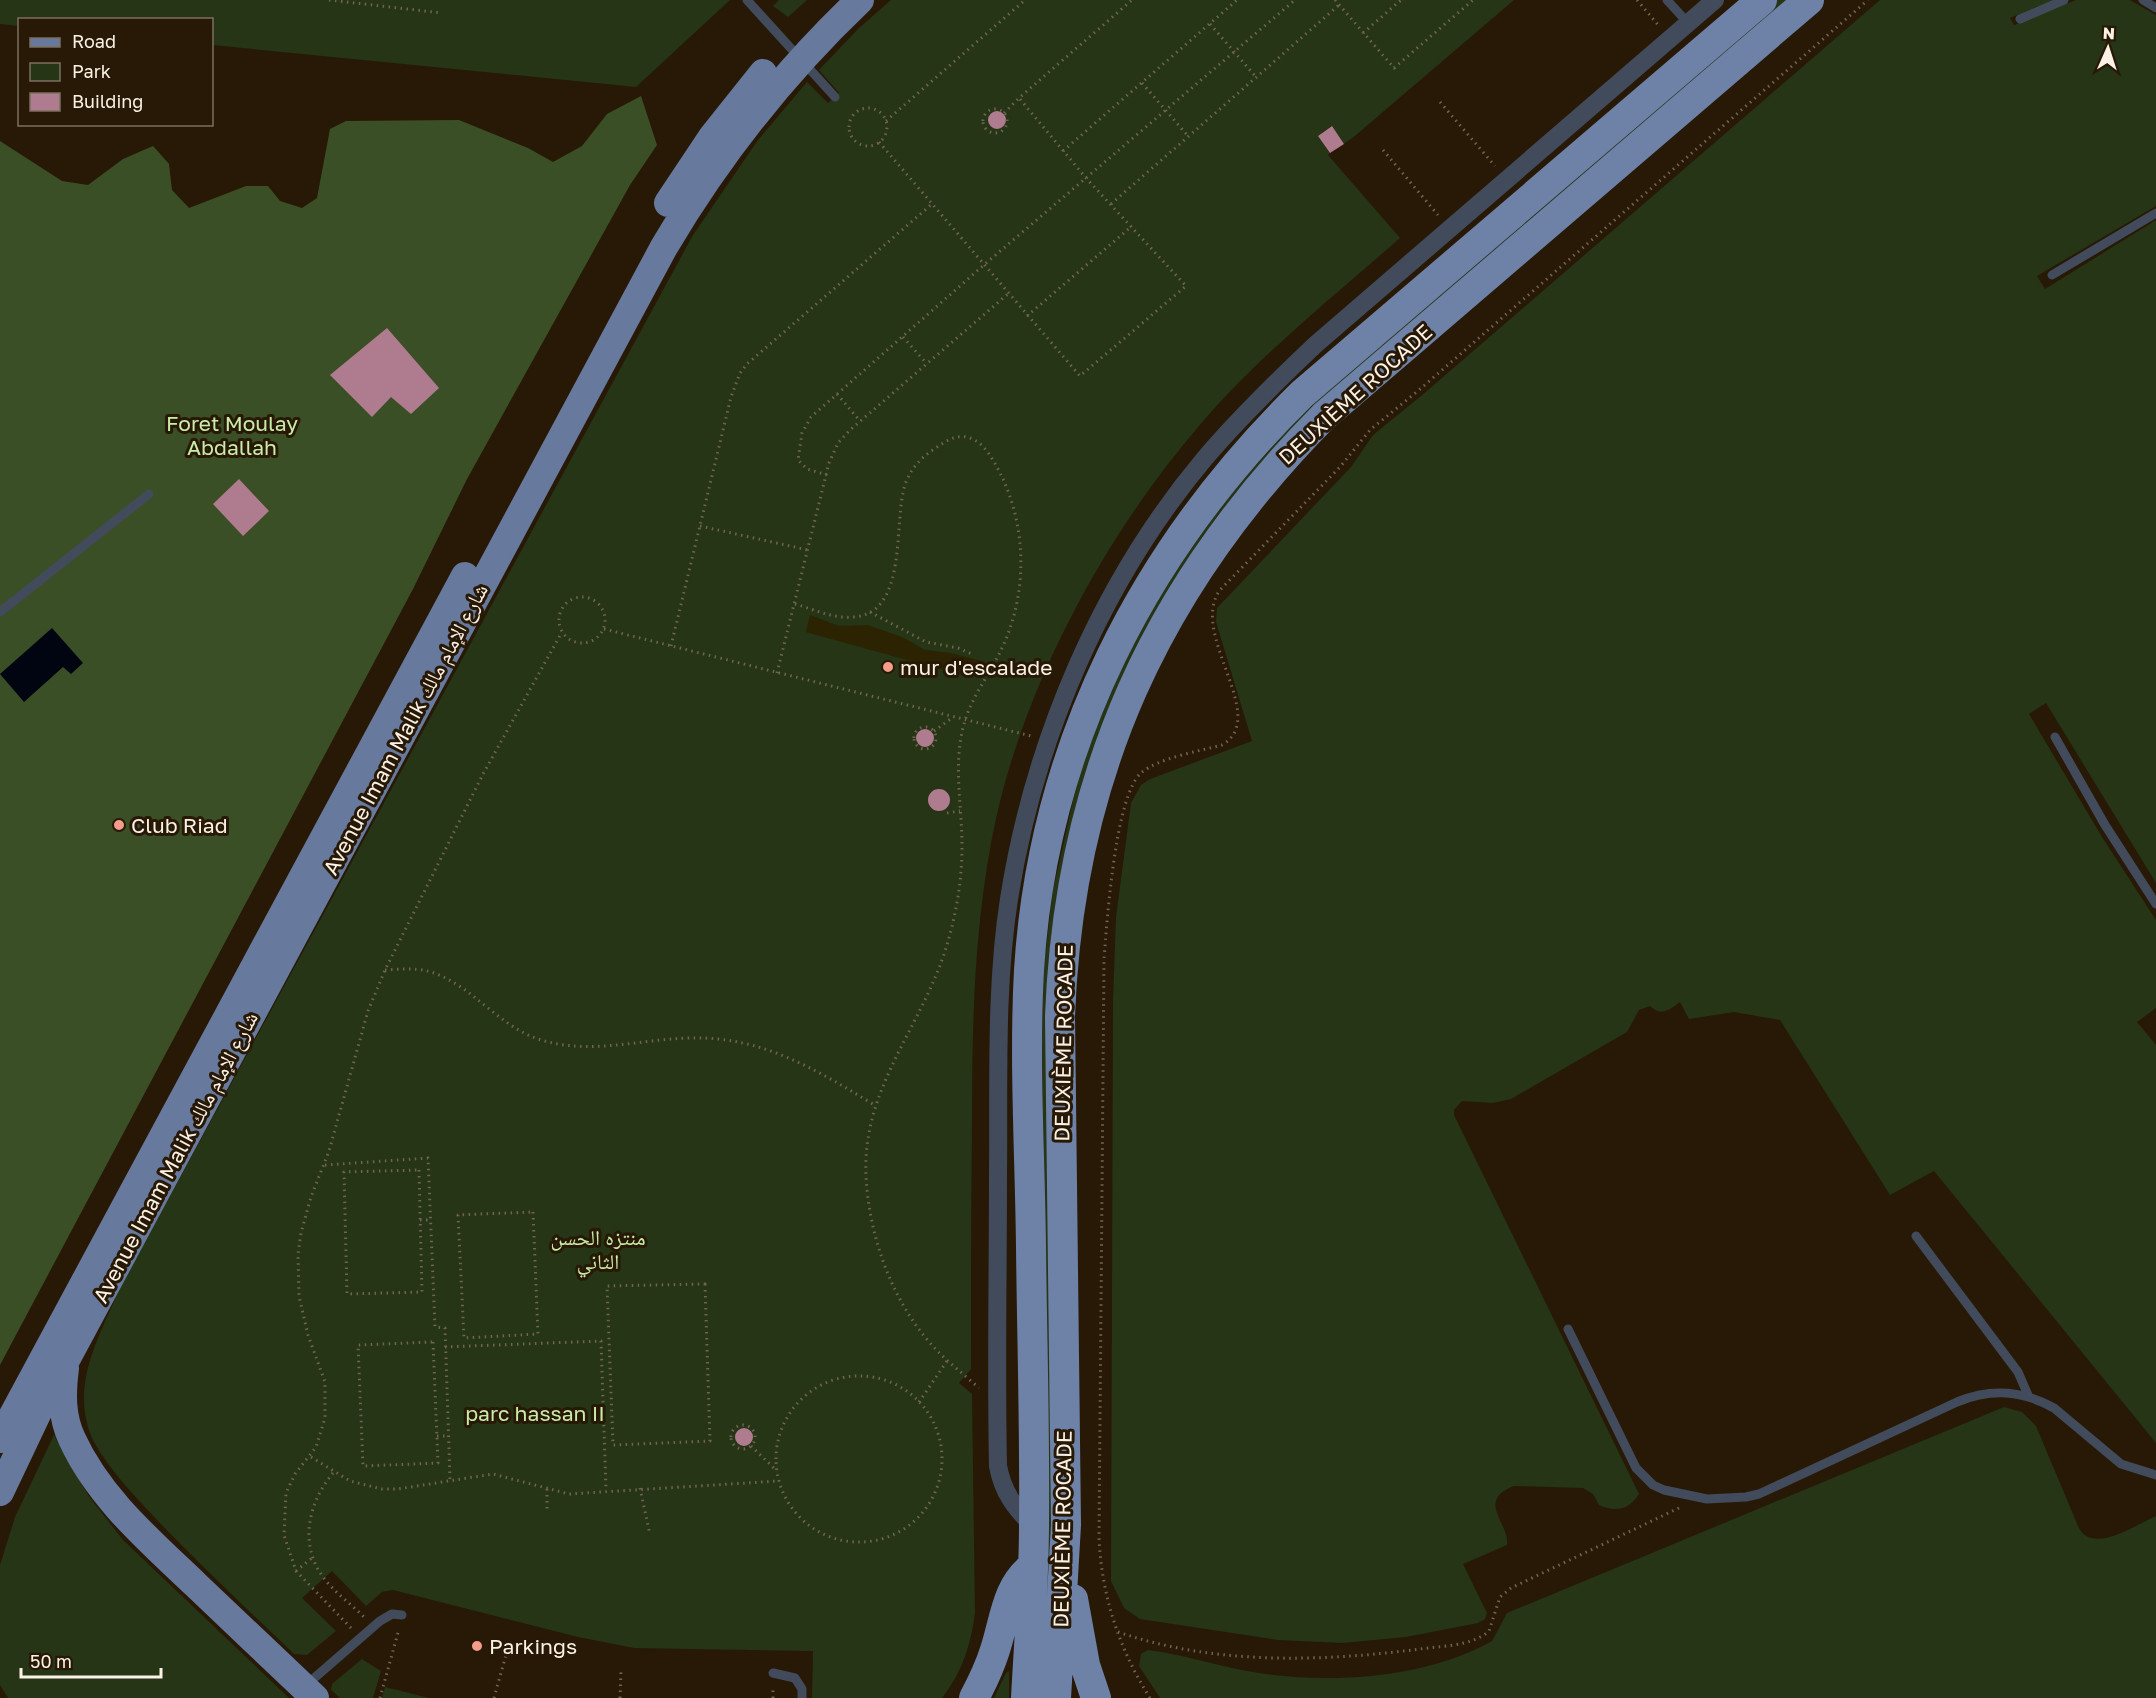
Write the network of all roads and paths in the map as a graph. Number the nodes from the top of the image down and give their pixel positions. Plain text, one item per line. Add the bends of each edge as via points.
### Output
1 (329, 0) edge
2 (747, 0) edge
3 (832, 0) edge
4 (860, 0) edge
5 (1025, 0) edge
6 (1132, 0) edge
7 (1237, 0) edge
8 (1295, 0) edge
9 (1335, 0) edge
10 (1401, 0) edge
11 (1473, 0) edge
12 (1637, 0) edge
13 (1667, 0) edge
14 (1715, 0) edge
15 (1762, 0) edge
16 (1809, 0) edge
17 (1868, 0) edge
18 (2064, 0) edge
19 (2143, 0) edge
20 (1339, 5) junction
21 (2156, 8) edge
22 (442, 13) dead end
23 (2020, 19) dead end
24 (1688, 23) junction
25 (1209, 24) junction
26 (1363, 33) junction
27 (1669, 39) junction
28 (1234, 52) junction
29 (794, 53) junction
30 (1256, 77) junction
31 (1142, 82) junction
32 (835, 97) dead end
33 (1019, 98) junction
34 (1440, 102) dead end
35 (1166, 110) junction
36 (1004, 113) junction
37 (886, 121) junction
38 (1188, 136) junction
39 (879, 142) junction
40 (1383, 150) dead end
41 (1063, 151) junction
42 (1086, 178) junction
43 (1506, 180) junction
44 (932, 204) junction
45 (1111, 204) junction
46 (2156, 213) edge
47 (1132, 225) junction
48 (1449, 228) junction
49 (985, 264) junction
50 (2052, 275) dead end
51 (1009, 293) junction
52 (1027, 316) junction
53 (903, 337) junction
54 (927, 364) junction
55 (837, 394) junction
56 (860, 421) junction
57 (826, 474) junction
58 (148, 494) dead end
59 (700, 526) junction
60 (808, 550) junction
61 (795, 604) junction
62 (0, 612) edge
63 (870, 612) junction
64 (604, 629) junction
65 (562, 632) junction
66 (671, 646) junction
67 (972, 654) dead end
68 (777, 673) junction
69 (952, 718) junction
70 (965, 721) junction
71 (934, 731) junction
72 (2055, 737) dead end
73 (1048, 740) junction
74 (960, 811) junction
75 (947, 813) dead end
76 (2156, 904) edge
77 (385, 970) junction
78 (876, 1106) junction
79 (325, 1165) junction
80 (420, 1220) junction
81 (431, 1220) junction
82 (1916, 1236) dead end
83 (1568, 1329) dead end
84 (535, 1335) junction
85 (535, 1344) junction
86 (445, 1347) junction
87 (601, 1349) junction
88 (609, 1349) junction
89 (66, 1361) junction
90 (947, 1361) junction
91 (2028, 1395) junction
92 (997, 1401) junction
93 (919, 1402) junction
94 (437, 1436) junction
95 (448, 1436) junction
96 (0, 1439) edge
97 (751, 1446) junction
98 (310, 1457) junction
99 (777, 1471) junction
100 (333, 1473) junction
101 (2156, 1475) edge
102 (450, 1480) junction
103 (779, 1481) junction
104 (640, 1488) junction
105 (547, 1490) junction
106 (606, 1490) junction
107 (0, 1492) edge
108 (1702, 1498) junction
109 (547, 1509) dead end
110 (1034, 1527) junction
111 (650, 1535) dead end
112 (312, 1558) junction
113 (1033, 1566) junction
114 (296, 1572) junction
115 (1064, 1574) junction
116 (402, 1615) joint
117 (374, 1626) junction
118 (1117, 1632) junction
119 (361, 1637) junction
120 (508, 1644) dead end
121 (621, 1670) dead end
122 (773, 1673) dead end
123 (310, 1693) edge
124 (380, 1698) edge
125 (494, 1698) edge
126 (620, 1698) edge
127 (802, 1698) edge
128 (974, 1698) edge
129 (1026, 1698) edge
130 (1056, 1698) edge
131 (1096, 1698) edge
132 (1150, 1698) edge

1 - 22 path
2 - 29 lane
3 - 29 main road, Avenue Imam Malik شارع الإمام مالك
4 - 29 main road, Avenue Imam Malik شارع الإمام مالك
5 - 37 path
6 - 33 path
7 - 25 path
8 - 28 path
9 - 20 path
10 - 26 path
11 - 26 path via 1394,68
12 - 27 path
13 - 24 lane
14 - 24 street
15 - 110 highway, DEUXIÈME ROCADE via 1269,427 1180,535 1111,656 1061,786 1040,877 1029,969
16 - 115 highway, DEUXIÈME ROCADE via 1324,416 1262,481 1228,525 1184,590 1141,669 1107,752 1084,827 1072,882 1061,971
17 - 118 path via 1377,423 1215,597 1211,623 1239,712 1239,728 1222,745 1157,764 1134,781 1126,798 1107,918 1099,1536 1103,1579
18 - 23 lane
19 - 21 lane
20 - 26 path
20 - 30 path
24 - 27 street
25 - 28 path
25 - 31 path
27 - 43 street
28 - 30 path
28 - 35 path
29 - 32 lane
29 - 89 main road, Avenue Imam Malik شارع الإمام مالك via 664,247
29 - 96 main road, Avenue Imam Malik شارع الإمام مالك via 712,137 649,234
30 - 38 path
31 - 35 path
31 - 41 path
33 - 36 path
33 - 41 path
34 - 43 path
35 - 38 path
35 - 42 path
36 - 36 path via 990,110 984,118 985,128 994,133 1003,131 1008,122
37 - 39 path via 886,132
37 - 39 path via 878,110 864,108 850,120 850,132 857,142 868,146
38 - 45 path
39 - 44 path
40 - 48 path
41 - 42 path
42 - 45 path
42 - 49 path
43 - 48 street
44 - 49 path
44 - 59 path via 740,373
45 - 47 path
46 - 50 lane
47 - 52 path
47 - 52 path via 1186,286 1080,375
48 - 73 street via 1315,345 1257,400 1203,460 1156,524 1114,593 1078,664
49 - 51 path
49 - 53 path
51 - 52 path
51 - 54 path
53 - 54 path
53 - 55 path
54 - 56 path
55 - 56 path
55 - 57 path via 806,423 797,454 803,467
56 - 57 path via 838,443
57 - 60 path
58 - 62 lane
59 - 60 path
59 - 66 path
60 - 61 path
61 - 63 path via 843,617
61 - 68 path
63 - 67 path via 926,642
63 - 70 path via 887,593 895,568 902,496 910,474 923,457 945,442 960,436 973,439 983,446 1004,483 1018,531 1021,569 1010,628
64 - 65 path via 584,644 575,643
64 - 65 path via 600,606 580,597 561,610
64 - 66 path
65 - 77 path via 483,774
66 - 68 path
68 - 69 path
69 - 70 path
69 - 71 path
70 - 73 path
70 - 74 path via 960,747
71 - 71 path via 918,729 914,734 916,746 933,748
72 - 76 lane via 2110,834
73 - 92 street via 1025,819 1009,900 1000,982
74 - 75 path
74 - 78 path via 961,874 951,931 938,971 894,1057
77 - 78 path via 438,974 519,1031 555,1044 607,1048 691,1038 758,1045 820,1073
77 - 79 path via 368,1011
78 - 90 path via 866,1174 882,1258 908,1315
79 - 81 path via 429,1158
79 - 98 path via 305,1215 298,1254 303,1316 326,1395 323,1428
80 - 80 path via 422,1292 347,1294 344,1172 419,1170
80 - 81 path
81 - 86 path via 435,1327 444,1328
82 - 91 lane via 2018,1372
83 - 108 lane via 1644,1477 1664,1490
84 - 84 path via 464,1338 458,1215 533,1212 538,1334
84 - 85 path
85 - 86 path
85 - 87 path via 601,1341
86 - 95 path
87 - 88 path
87 - 106 path
88 - 88 path via 614,1445 710,1441 705,1284 607,1286
89 - 107 main road, Avenue Imam Malik شارع الإمام مالك
89 - 123 main road via 65,1419 72,1439 101,1485 152,1543
90 - 92 path
90 - 93 path
91 - 101 lane via 2054,1408 2121,1464
91 - 108 lane via 1999,1391 1971,1396 1759,1494 1733,1499
92 - 110 street via 1001,1480 1013,1506
93 - 99 path via 897,1385 870,1377 842,1378 816,1388 787,1417 777,1444
93 - 103 path via 940,1439 940,1475 926,1508 893,1534 858,1542 824,1534 800,1518
94 - 94 path via 438,1463 363,1466 358,1345 433,1342
94 - 95 path
95 - 102 path
97 - 97 path via 754,1432 747,1425 737,1426 731,1434 733,1443 741,1449
97 - 99 path
98 - 100 path
98 - 114 path via 290,1482 284,1504 284,1535
99 - 103 path
100 - 102 path via 382,1489
100 - 112 path via 319,1492 311,1514
102 - 105 path via 506,1475
103 - 104 path
104 - 106 path
104 - 111 path
105 - 106 path via 569,1494
105 - 109 path
108 - 118 path via 1511,1588 1496,1604 1493,1626 1479,1638 1390,1653 1300,1658 1185,1650
110 - 113 highway, DEUXIÈME ROCADE
112 - 114 path
112 - 117 path via 324,1578
113 - 128 highway via 1021,1575 1013,1590 995,1650
113 - 129 highway, DEUXIÈME ROCADE
114 - 119 path
115 - 130 highway, DEUXIÈME ROCADE
115 - 131 highway
116 - 117 lane via 386,1617
116 - 124 path
117 - 119 lane
118 - 132 path
119 - 123 lane
120 - 125 path
121 - 126 path
122 - 127 lane via 795,1678

